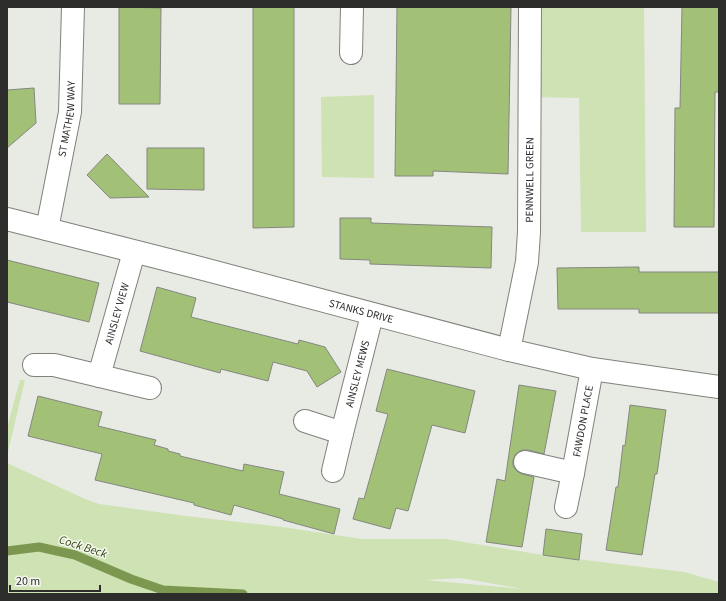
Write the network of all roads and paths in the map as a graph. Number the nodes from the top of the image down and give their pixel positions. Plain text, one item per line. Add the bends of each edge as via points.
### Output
1 (73, 7) edge
2 (352, 7) edge
3 (530, 7) edge
4 (351, 53) dead end
5 (7, 219) edge
6 (47, 229) junction
7 (134, 252) junction
8 (372, 315) junction
9 (509, 350) junction
10 (34, 365) dead end
11 (592, 369) junction
12 (99, 376) junction
13 (719, 387) edge
14 (150, 388) dead end
15 (305, 422) dead end
16 (342, 433) junction
17 (525, 462) dead end
18 (333, 471) dead end
19 (573, 473) junction
20 (566, 507) dead end

1 - 6 street, ST MATHEW WAY via 70,112
2 - 4 street
3 - 9 street, PENNWELL GREEN via 529,232 527,262
5 - 6 street, STANKS DRIVE
6 - 7 street, STANKS DRIVE
7 - 8 street, STANKS DRIVE
7 - 12 street, AINSLEY VIEW
8 - 9 street, STANKS DRIVE
8 - 16 street, AINSLEY MEWS
9 - 11 street, STANKS DRIVE
10 - 12 street via 54,365
11 - 13 street, STANKS DRIVE
11 - 19 street, FAWDON PLACE
12 - 14 street
15 - 16 street
16 - 18 street, AINSLEY MEWS
17 - 19 street, FAWDON PLACE
19 - 20 street, FAWDON PLACE

